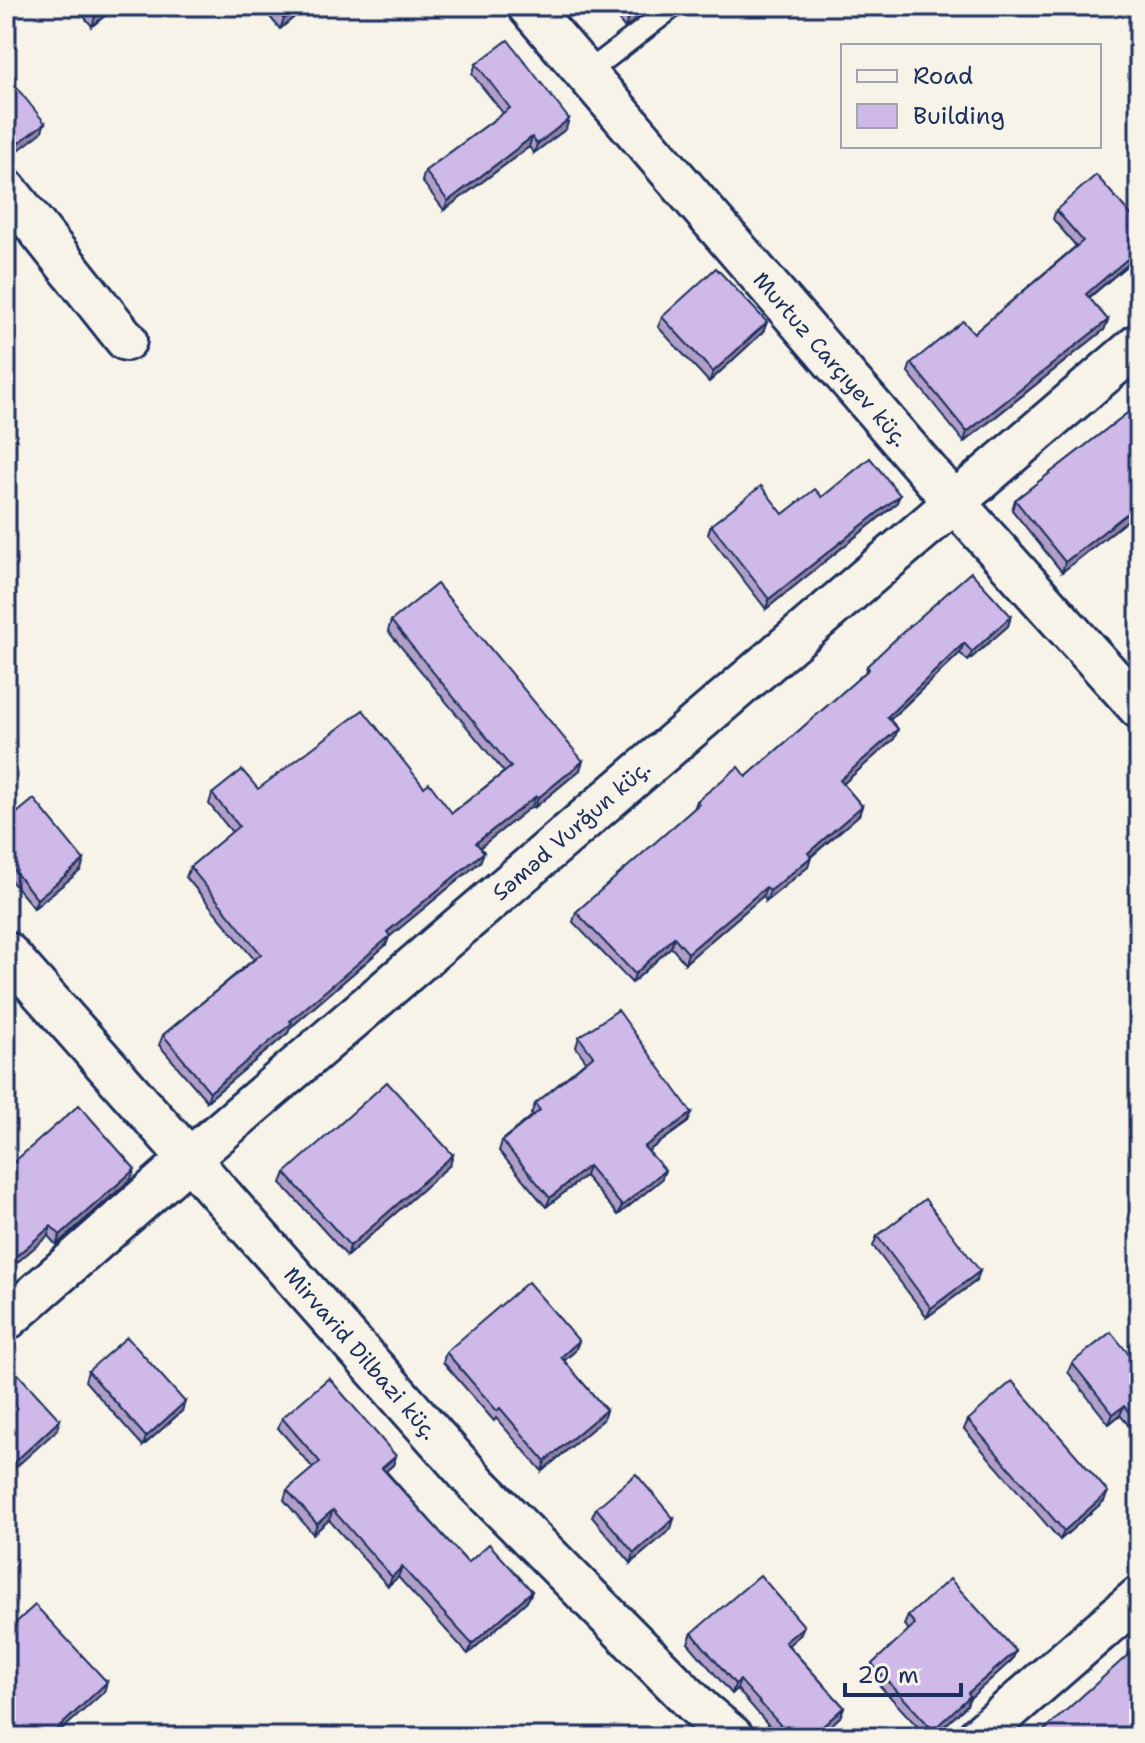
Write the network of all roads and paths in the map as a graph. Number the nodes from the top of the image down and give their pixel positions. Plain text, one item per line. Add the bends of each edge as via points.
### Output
1 (528, 6) edge
2 (674, 6) edge
3 (586, 74) junction
4 (6, 189) edge
5 (126, 340) dead end
6 (1139, 344) edge
7 (954, 502) junction
8 (1139, 708) edge
9 (6, 952) edge
10 (189, 1159) junction
11 (6, 1320) edge
12 (1139, 1597) edge
13 (733, 1737) edge
14 (978, 1737) edge

1 - 3 street, Murtuz Carçıyev küç.
2 - 3 lane
3 - 7 street, Murtuz Carçıyev küç.
4 - 5 street
6 - 7 street, Səməd Vurğun küç.
7 - 8 street, Murtuz Carçıyev küç.
7 - 10 street, Səməd Vurğun küç.
9 - 10 street, Mirvarid Dilbazi küç.
10 - 11 street, Səməd Vurğun küç.
10 - 13 street, Mirvarid Dilbazi küç. via 477,1484
12 - 14 street

